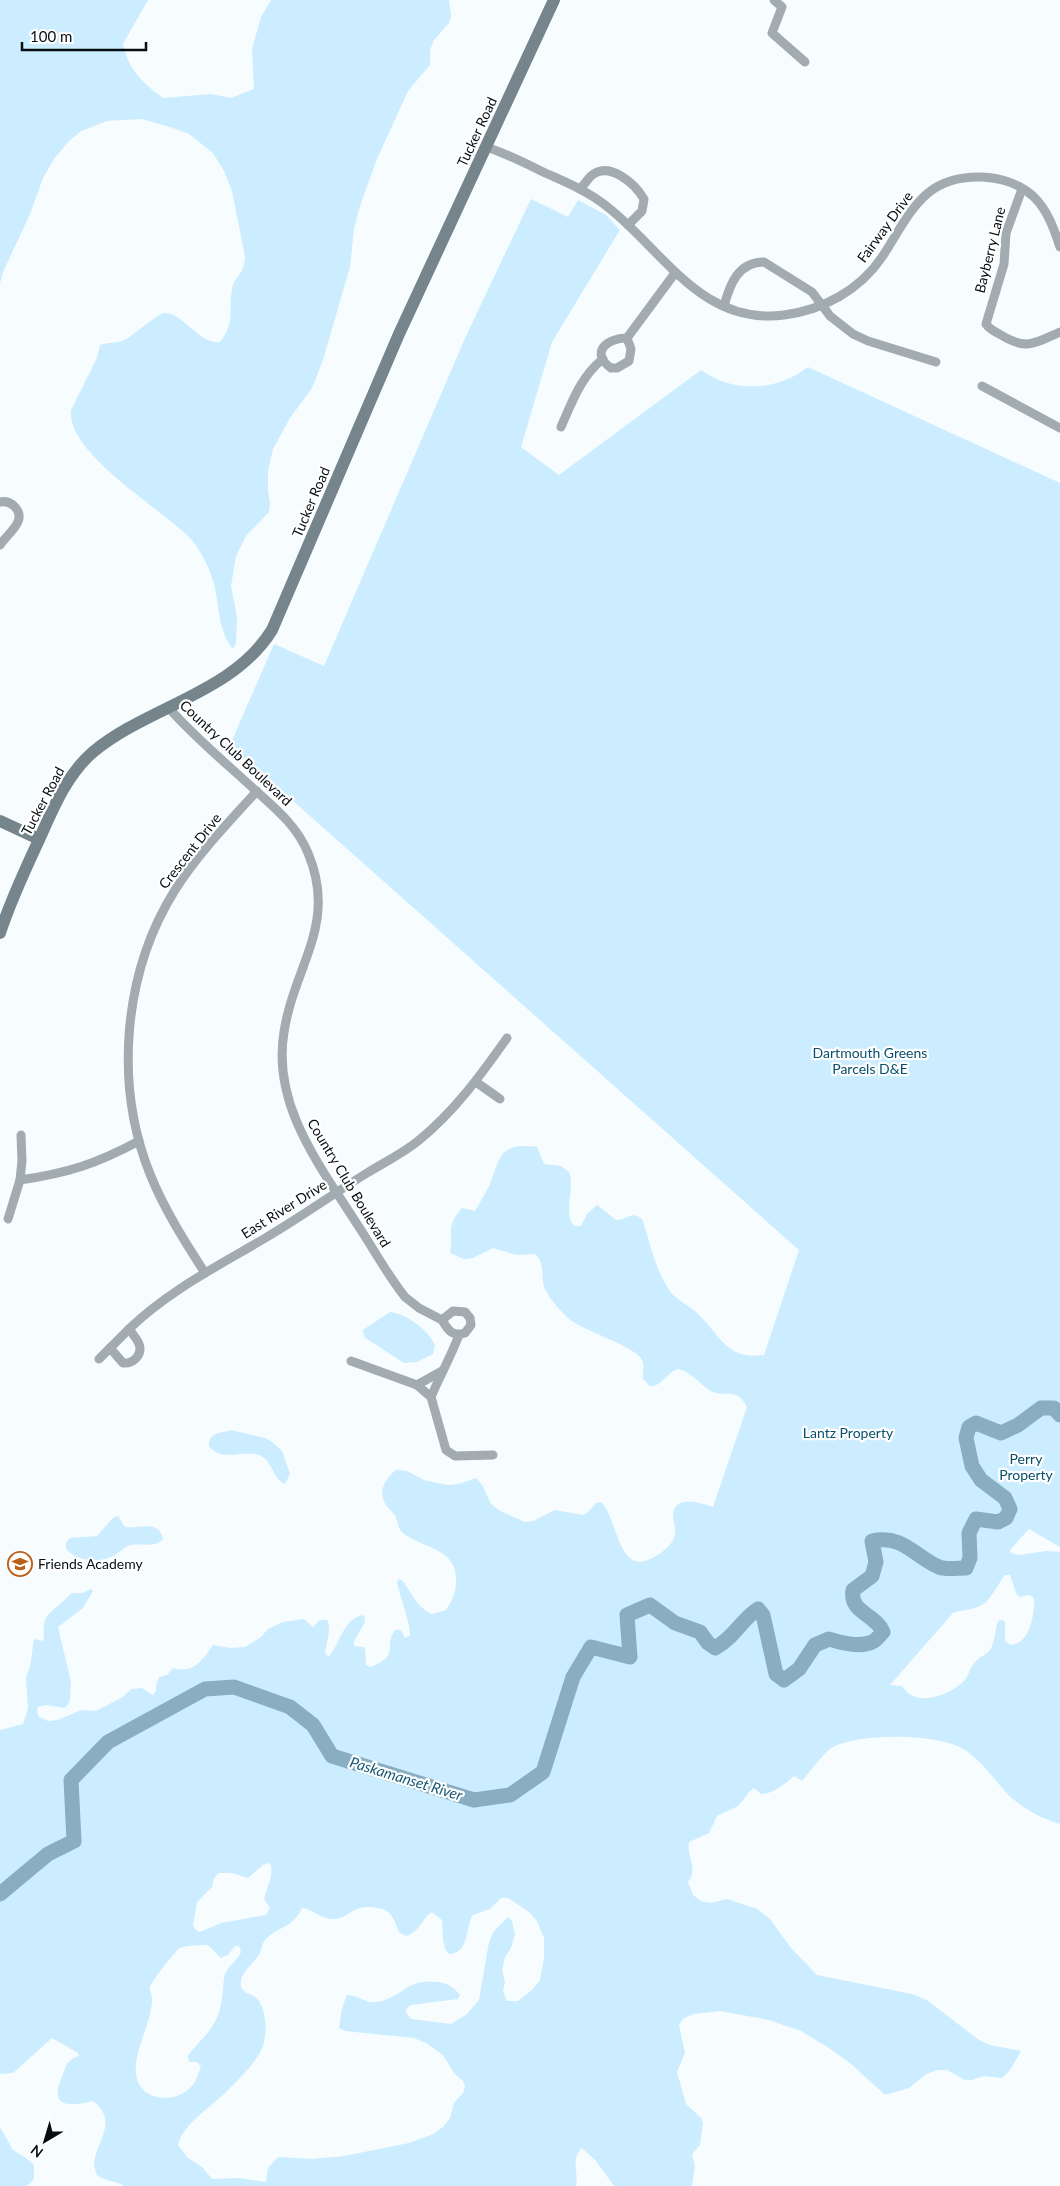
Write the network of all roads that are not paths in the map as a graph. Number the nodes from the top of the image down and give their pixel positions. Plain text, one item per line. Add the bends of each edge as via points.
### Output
1 (554, 0) edge
2 (774, 0) edge
3 (805, 62) dead end
4 (486, 147) junction
5 (1022, 189) junction
6 (580, 190) junction
7 (628, 225) junction
8 (1060, 247) edge
9 (676, 273) junction
10 (724, 306) junction
11 (821, 306) junction
12 (1060, 332) edge
13 (627, 338) junction
14 (603, 360) junction
15 (936, 362) dead end
16 (982, 386) dead end
17 (561, 427) dead end
18 (1060, 428) edge
19 (0, 502) edge
20 (1, 542) edge
21 (168, 707) junction
22 (257, 791) junction
23 (0, 821) edge
24 (39, 840) junction
25 (0, 933) edge
26 (506, 1038) dead end
27 (476, 1082) junction
28 (500, 1099) dead end
29 (22, 1136) dead end
30 (139, 1141) junction
31 (20, 1180) junction
32 (336, 1192) junction
33 (8, 1219) dead end
34 (205, 1273) junction
35 (442, 1320) junction
36 (129, 1329) junction
37 (459, 1335) junction
38 (110, 1348) junction
39 (99, 1359) dead end
40 (351, 1361) dead end
41 (442, 1371) junction
42 (417, 1385) junction
43 (431, 1397) junction
44 (494, 1455) dead end

1 - 4 main road, Tucker Road
2 - 3 street via 782,7 772,33
4 - 6 street, Fairway Drive
4 - 21 main road, Tucker Road via 387,360 272,630 256,652 240,666
5 - 8 street, Fairway Drive via 1043,208
5 - 11 street, Fairway Drive via 998,180 971,177 933,189 911,212 872,270 850,289
5 - 12 street, Bayberry Lane via 1006,233 1004,264 986,324 988,328 1024,345 1037,343
6 - 7 street, Fairway Drive via 604,204
6 - 7 street via 591,176 601,171 612,172 636,186 644,199 642,211
7 - 9 street, Fairway Drive
9 - 10 street, Fairway Drive via 700,294
9 - 13 street
10 - 11 street, Fairway Drive via 773,316
10 - 11 street via 739,272 751,264 764,262 812,292
11 - 15 street via 853,334
13 - 14 street via 609,341 604,346
13 - 14 street via 631,356 625,366 612,368
14 - 17 street via 587,374
16 - 18 street
19 - 20 street via 11,503 20,516 18,524
21 - 22 street, Country Club Boulevard
21 - 24 main road, Tucker Road via 121,732 86,759 65,787
22 - 30 street, Crescent Drive via 183,879 158,921 148,947 133,1005 128,1054 130,1091
22 - 32 street, Country Club Boulevard via 296,832 316,878 317,923 286,1018 282,1071 292,1113
23 - 24 main road
24 - 25 main road, Tucker Road
26 - 27 street, East River Drive
27 - 28 street
27 - 32 street, East River Drive via 451,1111 416,1143
29 - 31 street
30 - 31 street via 82,1168
30 - 34 street, Crescent Drive via 162,1199
31 - 33 street
32 - 34 street, East River Drive
32 - 35 street, Country Club Boulevard via 405,1296
34 - 36 street, East River Drive via 151,1309
35 - 37 street, Country Club Boulevard via 450,1332
35 - 37 street via 454,1310 466,1313 471,1326
36 - 38 street, East River Drive
36 - 38 street via 140,1347 135,1360 123,1363
37 - 41 street
38 - 39 street, East River Drive
40 - 42 street
41 - 42 street
41 - 43 street
42 - 43 street
43 - 44 street via 446,1450 455,1456

